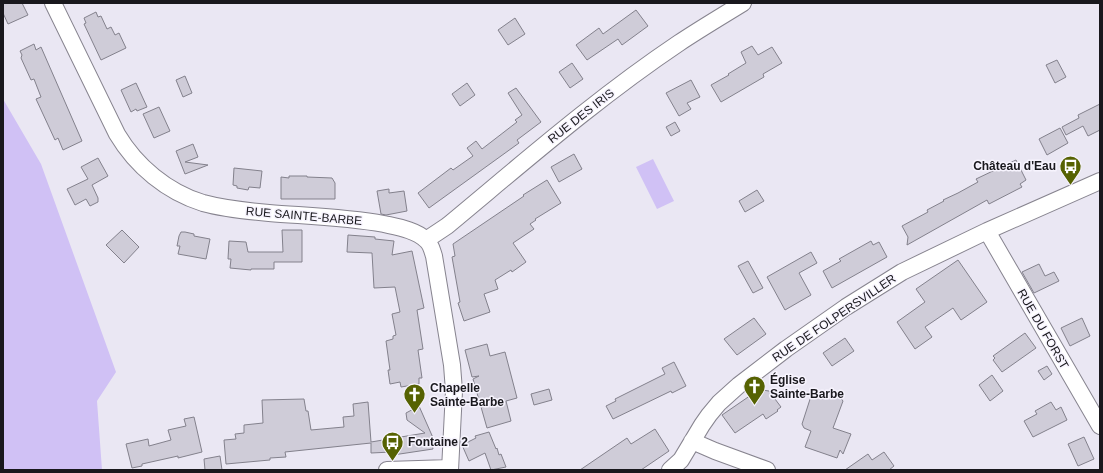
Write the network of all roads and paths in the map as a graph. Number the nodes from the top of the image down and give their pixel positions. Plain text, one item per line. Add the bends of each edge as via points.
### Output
1 (53, 3) edge
2 (744, 3) edge
3 (1100, 182) edge
4 (987, 231) junction
5 (426, 240) junction
6 (1100, 426) edge
7 (692, 441) junction
8 (450, 469) edge
9 (387, 470) edge
10 (670, 470) edge
11 (767, 470) edge

1 - 5 street, RUE SAINTE-BARBE via 124,146 133,158 168,187 202,202 230,209 362,220 405,229
2 - 5 street, RUE DES IRIS via 679,43 633,76 447,226
3 - 4 street, RUE DE FOLPERSVILLER
4 - 6 street, RUE DU FORST
4 - 7 street, RUE DE FOLPERSVILLER via 902,272 786,349 719,403
5 - 8 street via 434,256 452,365 454,391
7 - 10 street, RUE DE FOLPERSVILLER via 681,460
7 - 11 street
8 - 9 street

